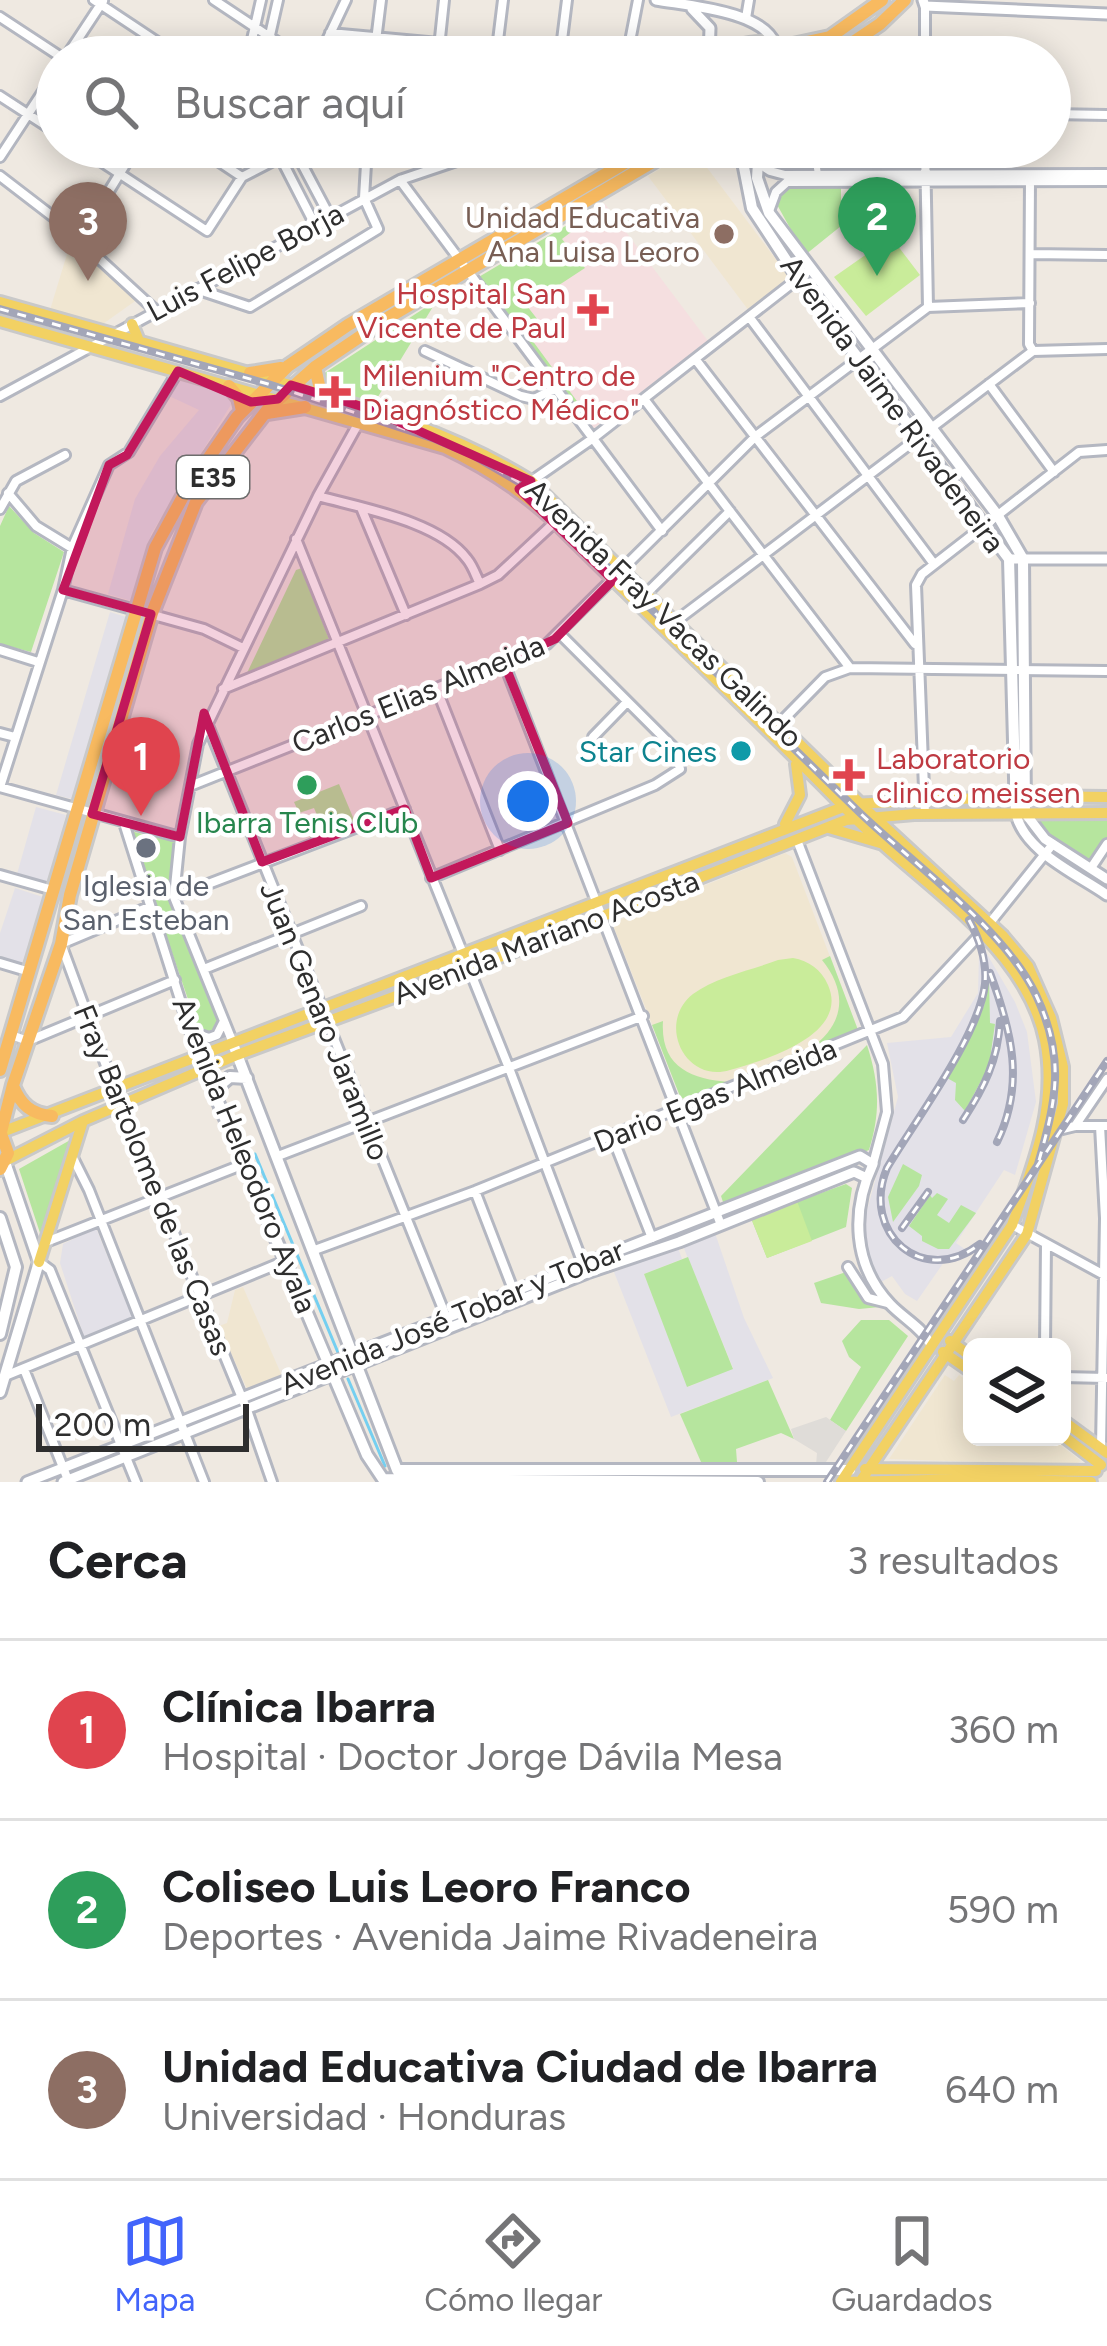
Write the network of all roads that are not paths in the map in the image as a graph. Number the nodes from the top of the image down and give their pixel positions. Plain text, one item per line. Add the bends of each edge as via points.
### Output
1 (214, 0) edge
2 (261, 0) edge
3 (278, 0) edge
4 (381, 0) edge
5 (444, 0) edge
6 (503, 0) edge
7 (567, 0) edge
8 (638, 0) edge
9 (656, 0) edge
10 (749, 0) edge
11 (882, 0) edge
12 (905, 0) edge
13 (100, 1) edge
14 (341, 2) edge
15 (924, 3) edge
16 (688, 6) junction
17 (894, 11) junction
18 (1107, 14) edge
19 (0, 16) edge
20 (746, 18) junction
21 (252, 25) junction
22 (330, 33) junction
23 (78, 36) edge
24 (150, 36) edge
25 (251, 36) edge
26 (267, 36) edge
27 (268, 36) edge
28 (329, 36) edge
29 (350, 36) edge
30 (376, 36) edge
31 (440, 36) edge
32 (499, 36) edge
33 (562, 36) edge
34 (631, 36) edge
35 (711, 36) edge
36 (771, 36) edge
37 (831, 36) edge
38 (860, 36) edge
39 (925, 36) edge
40 (36, 39) edge
41 (0, 95) edge
42 (36, 102) edge
43 (28, 114) junction
44 (1071, 114) edge
45 (1107, 115) edge
46 (36, 119) edge
47 (0, 157) edge
48 (112, 168) edge
49 (124, 168) edge
50 (228, 168) edge
51 (254, 168) edge
52 (288, 168) edge
53 (303, 168) edge
54 (366, 168) edge
55 (434, 168) edge
56 (619, 168) edge
57 (641, 168) edge
58 (744, 168) edge
59 (758, 168) edge
60 (765, 168) edge
61 (817, 168) edge
62 (925, 168) edge
63 (121, 174) junction
64 (818, 175) junction
65 (0, 176) edge
66 (242, 177) junction
67 (925, 177) junction
68 (1030, 177) junction
69 (1107, 178) edge
70 (400, 180) junction
71 (364, 198) junction
72 (769, 213) junction
73 (330, 217) junction
74 (315, 225) junction
75 (79, 240) junction
76 (1030, 254) junction
77 (1107, 255) edge
78 (463, 268) junction
79 (804, 274) junction
80 (194, 289) junction
81 (0, 302) edge
82 (1030, 303) junction
83 (928, 307) junction
84 (155, 310) junction
85 (750, 318) junction
86 (0, 321) edge
87 (132, 323) junction
88 (114, 334) junction
89 (139, 341) junction
90 (92, 348) junction
91 (1107, 349) edge
92 (873, 350) junction
93 (425, 351) dead end
94 (1033, 351) junction
95 (860, 358) junction
96 (696, 361) junction
97 (288, 366) junction
98 (314, 368) junction
99 (178, 371) junction
100 (250, 374) junction
101 (272, 380) junction
102 (988, 384) junction
103 (291, 385) junction
104 (229, 386) junction
105 (554, 389) junction
106 (258, 394) junction
107 (320, 394) junction
108 (0, 396) edge
109 (808, 397) junction
110 (278, 399) junction
111 (644, 399) junction
112 (305, 407) junction
113 (242, 411) junction
114 (261, 416) junction
115 (358, 424) junction
116 (931, 428) junction
117 (756, 436) junction
118 (920, 438) junction
119 (592, 440) junction
120 (1107, 450) edge
121 (65, 455) dead end
122 (1054, 472) junction
123 (868, 476) junction
124 (710, 482) junction
125 (525, 485) junction
126 (8, 494) junction
127 (318, 496) junction
128 (362, 508) junction
129 (0, 509) edge
130 (730, 511) junction
131 (816, 514) junction
132 (998, 516) junction
133 (555, 522) junction
134 (987, 526) junction
135 (662, 531) junction
136 (296, 539) junction
137 (72, 548) junction
138 (763, 556) junction
139 (1023, 559) junction
140 (1107, 559) edge
141 (1009, 560) junction
142 (934, 564) junction
143 (624, 570) junction
144 (613, 580) junction
145 (480, 584) junction
146 (63, 590) junction
147 (647, 593) junction
148 (145, 612) junction
149 (406, 615) junction
150 (675, 622) junction
151 (663, 631) junction
152 (560, 634) junction
153 (338, 643) junction
154 (917, 646) junction
155 (243, 649) junction
156 (0, 650) edge
157 (38, 662) junction
158 (504, 663) junction
159 (850, 668) junction
160 (917, 669) junction
161 (1017, 671) junction
162 (1107, 671) edge
163 (223, 688) junction
164 (437, 690) junction
165 (628, 702) junction
166 (369, 718) junction
167 (207, 722) junction
168 (779, 724) junction
169 (0, 733) edge
170 (769, 734) junction
171 (593, 736) dead end
172 (15, 737) junction
173 (795, 760) junction
174 (226, 771) junction
175 (190, 785) junction
176 (0, 787) edge
177 (1018, 796) junction
178 (1107, 797) edge
179 (860, 802) junction
180 (845, 806) junction
181 (405, 809) junction
182 (921, 809) junction
183 (85, 813) junction
184 (1020, 813) junction
185 (1107, 813) edge
186 (873, 816) junction
187 (854, 817) junction
188 (124, 823) junction
189 (568, 823) junction
190 (826, 828) junction
191 (782, 829) junction
192 (180, 837) junction
193 (797, 838) junction
194 (883, 844) junction
195 (1107, 844) edge
196 (1049, 849) junction
197 (500, 850) junction
198 (911, 851) junction
199 (262, 862) junction
200 (1091, 868) junction
201 (0, 875) edge
202 (431, 878) junction
203 (1107, 879) edge
204 (55, 891) junction
205 (1107, 895) edge
206 (175, 897) junction
207 (596, 902) junction
208 (361, 906) dead end
209 (149, 907) junction
210 (602, 916) junction
211 (986, 928) junction
212 (291, 934) junction
213 (61, 944) junction
214 (464, 955) junction
215 (0, 963) edge
216 (204, 969) junction
217 (469, 969) junction
218 (30, 972) junction
219 (175, 980) junction
220 (323, 1007) junction
221 (644, 1016) junction
222 (86, 1017) junction
223 (224, 1020) junction
224 (328, 1020) junction
225 (190, 1026) junction
226 (871, 1033) junction
227 (11, 1035) junction
228 (28, 1041) junction
229 (235, 1050) junction
230 (3, 1054) edge
231 (21, 1059) junction
232 (201, 1063) junction
233 (509, 1068) junction
234 (0, 1070) edge
235 (247, 1078) junction
236 (1107, 1078) edge
237 (13, 1085) junction
238 (115, 1090) junction
239 (215, 1095) junction
240 (120, 1104) junction
241 (677, 1110) junction
242 (52, 1116) junction
243 (82, 1121) junction
244 (364, 1121) junction
245 (1075, 1126) junction
246 (1104, 1126) edge
247 (1058, 1130) junction
248 (1, 1132) edge
249 (1042, 1134) junction
250 (613, 1136) junction
251 (72, 1156) junction
252 (278, 1156) junction
253 (547, 1162) junction
254 (4, 1164) edge
255 (245, 1164) junction
256 (873, 1164) junction
257 (867, 1178) junction
258 (475, 1191) junction
259 (160, 1196) junction
260 (717, 1213) junction
261 (1106, 1217) edge
262 (0, 1218) edge
263 (404, 1219) junction
264 (101, 1220) junction
265 (721, 1225) junction
266 (1012, 1225) junction
267 (1028, 1234) junction
268 (652, 1238) junction
269 (46, 1242) junction
270 (1046, 1244) junction
271 (312, 1251) junction
272 (286, 1261) junction
273 (39, 1262) junction
274 (848, 1267) dead end
275 (585, 1269) junction
276 (1105, 1276) edge
277 (515, 1293) junction
278 (199, 1296) junction
279 (889, 1303) junction
280 (447, 1319) junction
281 (141, 1320) junction
282 (0, 1334) edge
283 (930, 1336) junction
284 (1045, 1338) edge
285 (82, 1346) junction
286 (948, 1347) junction
287 (963, 1353) edge
288 (357, 1359) junction
289 (963, 1363) edge
290 (25, 1369) junction
291 (332, 1370) junction
292 (3, 1377) edge
293 (1071, 1377) edge
294 (1105, 1378) edge
295 (0, 1392) edge
296 (244, 1405) junction
297 (182, 1428) junction
298 (1071, 1431) edge
299 (1071, 1443) edge
300 (121, 1446) junction
301 (126, 1458) junction
302 (1100, 1466) edge
303 (62, 1468) junction
304 (870, 1469) junction
305 (397, 1470) junction
306 (590, 1474) edge
307 (505, 1475) edge
308 (670, 1475) edge
309 (706, 1475) edge
310 (89, 1477) edge
311 (898, 1477) edge
312 (966, 1477) edge
313 (845, 1478) edge
314 (1035, 1478) edge
315 (382, 1480) edge
316 (66, 1481) edge
317 (27, 1482) edge
318 (136, 1482) edge
319 (204, 1482) edge
320 (272, 1482) edge
321 (758, 1482) edge
322 (861, 1482) edge

1 - 21 street
2 - 21 street
3 - 27 street
4 - 30 street
5 - 31 street
6 - 32 street
7 - 33 street
8 - 34 street
9 - 16 street
10 - 20 street
11 - 37 highway
12 - 17 highway
13 - 23 street
13 - 24 street
14 - 22 street
15 - 17 street
15 - 18 street
15 - 39 street
16 - 20 street
16 - 35 street
17 - 38 highway
19 - 40 street
20 - 36 street
21 - 25 street
21 - 26 street
22 - 28 street
22 - 29 street
41 - 43 street
42 - 43 street
43 - 46 street
43 - 47 street
44 - 45 street
48 - 63 street
49 - 63 street
50 - 66 street
51 - 66 street
52 - 74 street
53 - 73 street
54 - 71 street
55 - 70 street, Luis Felipe Borja
56 - 78 highway, E35
57 - 78 highway, E35
58 - 79 main road, Avenida Jaime Rivadeneira via 752,208
59 - 72 main road, Avenida Jaime Rivadeneira
60 - 64 street
61 - 64 street
62 - 67 street
63 - 66 street via 207,231
63 - 75 street
64 - 67 street
65 - 75 street
67 - 68 street
67 - 72 street via 787,182
67 - 83 street
68 - 69 street
68 - 76 street
70 - 71 street, Luis Felipe Borja
70 - 78 street
71 - 73 street, Luis Felipe Borja
71 - 80 street via 378,229 253,306
72 - 79 main road, Avenida Jaime Rivadeneira
73 - 74 street, Luis Felipe Borja
74 - 80 street, Luis Felipe Borja
75 - 84 street
76 - 77 street
76 - 82 street
78 - 97 highway, E35
78 - 98 highway, E35
78 - 105 street
79 - 85 street
79 - 92 main road, Avenida Jaime Rivadeneira
79 - 95 main road, Avenida Jaime Rivadeneira
80 - 84 street, Luis Felipe Borja
81 - 88 main road, Avenida Fray Vacas Galindo
82 - 83 street
82 - 94 street
83 - 92 street, Carlos Elias Almeida
84 - 87 street, Luis Felipe Borja
85 - 96 street
85 - 109 street
86 - 90 main road, Avenida Fray Vacas Galindo
87 - 88 street, Luis Felipe Borja
87 - 89 main road
88 - 89 main road, Avenida Fray Vacas Galindo
88 - 90 street, Luis Felipe Borja
89 - 100 main road, Avenida Fray Vacas Galindo
90 - 99 main road, Avenida Fray Vacas Galindo
90 - 108 street, Luis Felipe Borja
91 - 94 street
92 - 95 street, Carlos Elias Almeida
92 - 116 main road, Avenida Jaime Rivadeneira
93 - 105 street via 521,396
94 - 102 street
95 - 109 street, Carlos Elias Almeida
95 - 118 main road, Avenida Jaime Rivadeneira
96 - 111 street
96 - 117 street
97 - 100 highway
97 - 101 highway, E35
98 - 103 highway, E35
98 - 107 highway
99 - 104 main road, Avenida Fray Vacas Galindo
99 - 137 street via 129,452 109,465
100 - 101 main road, Avenida Fray Vacas Galindo
101 - 103 main road, Avenida Fray Vacas Galindo
101 - 106 highway, E35
102 - 116 street
102 - 122 street
103 - 107 main road, Avenida Fray Vacas Galindo
103 - 110 highway, E35
104 - 106 main road, Avenida Fray Vacas Galindo
104 - 113 highway
105 - 119 street
106 - 110 main road, Avenida Fray Vacas Galindo
106 - 113 highway, E35
107 - 125 main road, Avenida Fray Vacas Galindo via 447,436 489,455
109 - 117 street, Carlos Elias Almeida
109 - 123 street
110 - 112 main road, Avenida Fray Vacas Galindo
110 - 114 highway, E35
111 - 119 street
111 - 124 street
112 - 114 highway
112 - 115 main road, Avenida Fray Vacas Galindo
113 - 148 highway, E35 via 154,548
114 - 148 highway, E35 via 196,502
115 - 125 main road, Avenida Fray Vacas Galindo via 445,448
115 - 127 street, Avenida Heleodoro Ayala
116 - 118 street
116 - 132 main road, Avenida Jaime Rivadeneira
117 - 124 street, Carlos Elias Almeida
117 - 131 street
118 - 123 street
118 - 134 main road, Avenida Jaime Rivadeneira
119 - 125 street
119 - 135 street
120 - 122 street via 1079,452
121 - 126 street
122 - 132 street
123 - 131 street
123 - 142 street
124 - 130 street
124 - 135 street, Carlos Elias Almeida
125 - 133 main road, Avenida Fray Vacas Galindo
125 - 143 main road, Avenida Fray Vacas Galindo
126 - 129 street
126 - 137 street via 36,526
127 - 128 street
127 - 136 street, Avenida Heleodoro Ayala
128 - 145 street via 448,541
128 - 149 street
130 - 138 street
130 - 147 street
131 - 138 street
131 - 154 street
132 - 134 street
132 - 139 main road, Avenida Jaime Rivadeneira
133 - 144 main road, Avenida Fray Vacas Galindo
133 - 145 street
134 - 141 main road, Avenida Jaime Rivadeneira
134 - 142 street
135 - 143 street, Carlos Elias Almeida
136 - 153 street
136 - 155 street, Avenida Heleodoro Ayala
137 - 146 street
138 - 150 street
138 - 159 street
139 - 140 street
139 - 141 street
139 - 161 main road, Avenida Jaime Rivadeneira
141 - 161 main road, Avenida Jaime Rivadeneira
142 - 154 street via 916,585
143 - 144 street, Carlos Elias Almeida
143 - 147 main road, Avenida Fray Vacas Galindo
144 - 151 main road, Avenida Fray Vacas Galindo
144 - 152 street, Carlos Elias Almeida
145 - 149 street
146 - 148 street
146 - 157 street
147 - 150 main road, Avenida Fray Vacas Galindo
148 - 155 street
148 - 183 highway, E35
149 - 153 street
150 - 151 street
150 - 168 main road, Avenida Fray Vacas Galindo
151 - 170 main road, Avenida Fray Vacas Galindo
152 - 158 street, Carlos Elias Almeida
152 - 165 street
153 - 163 street
153 - 166 street
154 - 160 street
155 - 163 street, Avenida Heleodoro Ayala
156 - 157 street
157 - 172 street
158 - 164 street, Carlos Elias Almeida
158 - 189 street
159 - 160 street
159 - 168 street via 825,676
160 - 161 street
160 - 182 street
161 - 162 street
161 - 177 main road, Avenida Jaime Rivadeneira
163 - 167 street, Avenida Heleodoro Ayala
164 - 166 street, Carlos Elias Almeida
164 - 197 street
165 - 171 street
165 - 189 street via 674,748 680,769
166 - 174 street, Carlos Elias Almeida
166 - 181 street
167 - 174 street, Juan Genaro Jaramillo
167 - 175 street, Avenida Heleodoro Ayala
168 - 170 street
168 - 179 main road, Avenida Fray Vacas Galindo
169 - 172 street
170 - 173 main road, Avenida Fray Vacas Galindo
172 - 176 street
173 - 180 main road, Avenida Fray Vacas Galindo
173 - 191 main road via 800,795
174 - 175 street, Carlos Elias Almeida
174 - 199 street, Juan Genaro Jaramillo
175 - 192 street, Avenida Heleodoro Ayala
176 - 183 street
177 - 178 main road, Avenida Mariano Acosta
177 - 182 main road, Avenida Mariano Acosta
177 - 184 main road, Avenida Jaime Rivadeneira
179 - 180 main road, Avenida Mariano Acosta
179 - 182 main road, Avenida Mariano Acosta
179 - 186 main road, Avenida Fray Vacas Galindo
180 - 187 main road, Avenida Fray Vacas Galindo
180 - 191 main road, Avenida Mariano Acosta
181 - 199 street
181 - 202 street
182 - 184 main road, Avenida Mariano Acosta
182 - 186 main road, Avenida Mariano Acosta
182 - 198 main road via 902,822
183 - 188 street
183 - 204 highway, E35
183 - 213 highway, E35
184 - 185 main road, Avenida Mariano Acosta
184 - 196 street via 1027,836
186 - 187 main road, Avenida Mariano Acosta
186 - 198 main road, Avenida Fray Vacas Galindo
187 - 190 main road, Avenida Mariano Acosta
187 - 194 main road, Avenida Fray Vacas Galindo
188 - 192 street
188 - 209 street, Avenida Heleodoro Ayala
189 - 197 street
189 - 207 street
190 - 193 main road, Avenida Mariano Acosta
190 - 194 main road
191 - 207 main road, Avenida Mariano Acosta
192 - 206 street, Avenida Heleodoro Ayala
193 - 210 main road, Avenida Mariano Acosta
193 - 226 street
194 - 211 main road, Avenida Fray Vacas Galindo
195 - 200 street
196 - 200 street
196 - 205 street
196 - 211 street, Dario Egas Almeida
197 - 202 street
198 - 211 main road, Avenida Fray Vacas Galindo
199 - 206 street
199 - 212 street, Juan Genaro Jaramillo
200 - 203 street
201 - 204 street
202 - 214 street
204 - 218 highway, E35
206 - 216 street, Avenida Heleodoro Ayala
207 - 210 street
207 - 214 main road, Avenida Mariano Acosta
208 - 212 street
209 - 213 street
209 - 219 street, Avenida Heleodoro Ayala
210 - 217 main road, Avenida Mariano Acosta
210 - 221 street
211 - 226 street, Dario Egas Almeida via 917,1005
211 - 247 main road, Avenida Fray Vacas Galindo via 1028,966 1052,1018 1063,1066
211 - 249 main road, Avenida Fray Vacas Galindo via 1032,1000 1044,1037 1050,1082
212 - 216 street
212 - 220 street, Juan Genaro Jaramillo
213 - 222 street, Fray Bartolome de las Casas
213 - 228 highway, E35
214 - 217 street
214 - 220 main road, Avenida Mariano Acosta
215 - 218 street
216 - 223 street, Avenida Heleodoro Ayala
217 - 224 main road, Avenida Mariano Acosta
217 - 233 street
218 - 227 highway, E35
219 - 222 street
219 - 225 street, Avenida Heleodoro Ayala
220 - 224 street, Juan Genaro Jaramillo
220 - 229 main road, Avenida Mariano Acosta
221 - 233 street
221 - 241 street
222 - 228 street
222 - 238 street, Fray Bartolome de las Casas
223 - 225 street via 209,1038
223 - 229 street, Avenida Heleodoro Ayala
224 - 229 main road, Avenida Mariano Acosta
224 - 244 street, Juan Genaro Jaramillo
225 - 232 street, Avenida Heleodoro Ayala
226 - 241 street, Dario Egas Almeida
226 - 256 street via 888,1094
227 - 228 street
227 - 230 highway, E35
228 - 231 highway, E35
229 - 232 main road, Avenida Mariano Acosta
229 - 235 main road, Avenida Heleodoro Ayala
230 - 231 street
230 - 234 highway, E35
231 - 237 highway, E35
232 - 238 main road, Avenida Mariano Acosta
232 - 239 main road, Avenida Heleodoro Ayala
232 - 240 main road, Avenida Mariano Acosta
233 - 244 street
233 - 253 street
235 - 239 main road via 230,1077
235 - 252 main road, Avenida Heleodoro Ayala
236 - 245 street
237 - 242 highway via 31,1111
237 - 248 highway, E35
238 - 240 street, Fray Bartolome de las Casas
238 - 242 main road, Avenida Mariano Acosta
239 - 255 main road, Avenida Heleodoro Ayala
240 - 243 main road, Avenida Mariano Acosta
240 - 259 street, Fray Bartolome de las Casas
241 - 250 street, Dario Egas Almeida
241 - 260 street
242 - 248 main road, Avenida Mariano Acosta
243 - 251 main road
243 - 254 main road, Avenida Mariano Acosta
244 - 252 street
244 - 263 street, Juan Genaro Jaramillo
245 - 246 street
245 - 247 street
246 - 261 street
247 - 249 street
247 - 267 main road, Avenida Fray Vacas Galindo
248 - 254 highway, E35
249 - 266 main road, Avenida Fray Vacas Galindo
250 - 253 street, Dario Egas Almeida
250 - 268 street
251 - 264 street
251 - 269 main road
252 - 271 main road, Avenida Heleodoro Ayala
253 - 258 street, Dario Egas Almeida
253 - 275 street
254 - 273 main road
255 - 259 street
255 - 272 main road, Avenida Heleodoro Ayala
256 - 257 street
256 - 260 street, Avenida José Tobar y Tobar via 860,1156
257 - 265 street, Avenida José Tobar y Tobar via 854,1172
257 - 279 street via 858,1236
258 - 263 street, Dario Egas Almeida
258 - 277 street
259 - 264 street
259 - 278 street, Fray Bartolome de las Casas
260 - 265 street
260 - 268 street, Avenida José Tobar y Tobar
261 - 276 street
262 - 282 main road via 16,1267
263 - 271 street, Dario Egas Almeida
263 - 280 street, Juan Genaro Jaramillo
264 - 269 street
264 - 281 street
265 - 275 street, Avenida José Tobar y Tobar
266 - 267 street
266 - 283 main road, Avenida Fray Vacas Galindo
267 - 270 street
267 - 286 main road, Avenida Fray Vacas Galindo
268 - 275 street, Avenida José Tobar y Tobar
269 - 273 main road
270 - 276 street
270 - 284 street
271 - 288 main road, Avenida Heleodoro Ayala
272 - 278 street
272 - 291 main road, Avenida Heleodoro Ayala
273 - 285 street via 50,1270
273 - 292 main road
274 - 279 street via 868,1298
275 - 277 street, Avenida José Tobar y Tobar
275 - 288 street, Avenida José Tobar y Tobar
276 - 294 street
277 - 280 street, Avenida José Tobar y Tobar
278 - 281 street
278 - 296 street, Fray Bartolome de las Casas
279 - 283 street
280 - 288 street, Avenida José Tobar y Tobar
281 - 285 street
281 - 297 street
283 - 286 main road
283 - 313 main road, Avenida Fray Vacas Galindo
285 - 290 street
285 - 300 street
286 - 287 main road
286 - 289 main road
286 - 304 main road, Avenida Fray Vacas Galindo
288 - 291 street, Avenida José Tobar y Tobar
288 - 305 main road, Avenida Heleodoro Ayala
290 - 292 street
290 - 303 street
291 - 296 street, Avenida José Tobar y Tobar
291 - 315 main road, Avenida Heleodoro Ayala
292 - 295 main road
293 - 294 street
294 - 302 street
296 - 297 street, Avenida José Tobar y Tobar
296 - 320 street, Fray Bartolome de las Casas
297 - 300 street, Avenida José Tobar y Tobar
297 - 301 street, Avenida José Tobar y Tobar
297 - 319 street
298 - 302 main road
299 - 302 main road
300 - 301 street
300 - 303 street, Avenida José Tobar y Tobar
301 - 310 street, Avenida José Tobar y Tobar
301 - 318 street
302 - 314 main road
303 - 316 street
303 - 317 street, Avenida José Tobar y Tobar
304 - 311 main road
304 - 313 main road
304 - 322 main road, Avenida Fray Vacas Galindo
305 - 307 main road
305 - 315 street
306 - 307 main road
306 - 308 main road
307 - 315 main road
308 - 309 main road
309 - 313 main road
309 - 321 main road
310 - 316 street, Avenida José Tobar y Tobar
311 - 312 main road
311 - 322 main road
312 - 314 main road
313 - 322 main road

